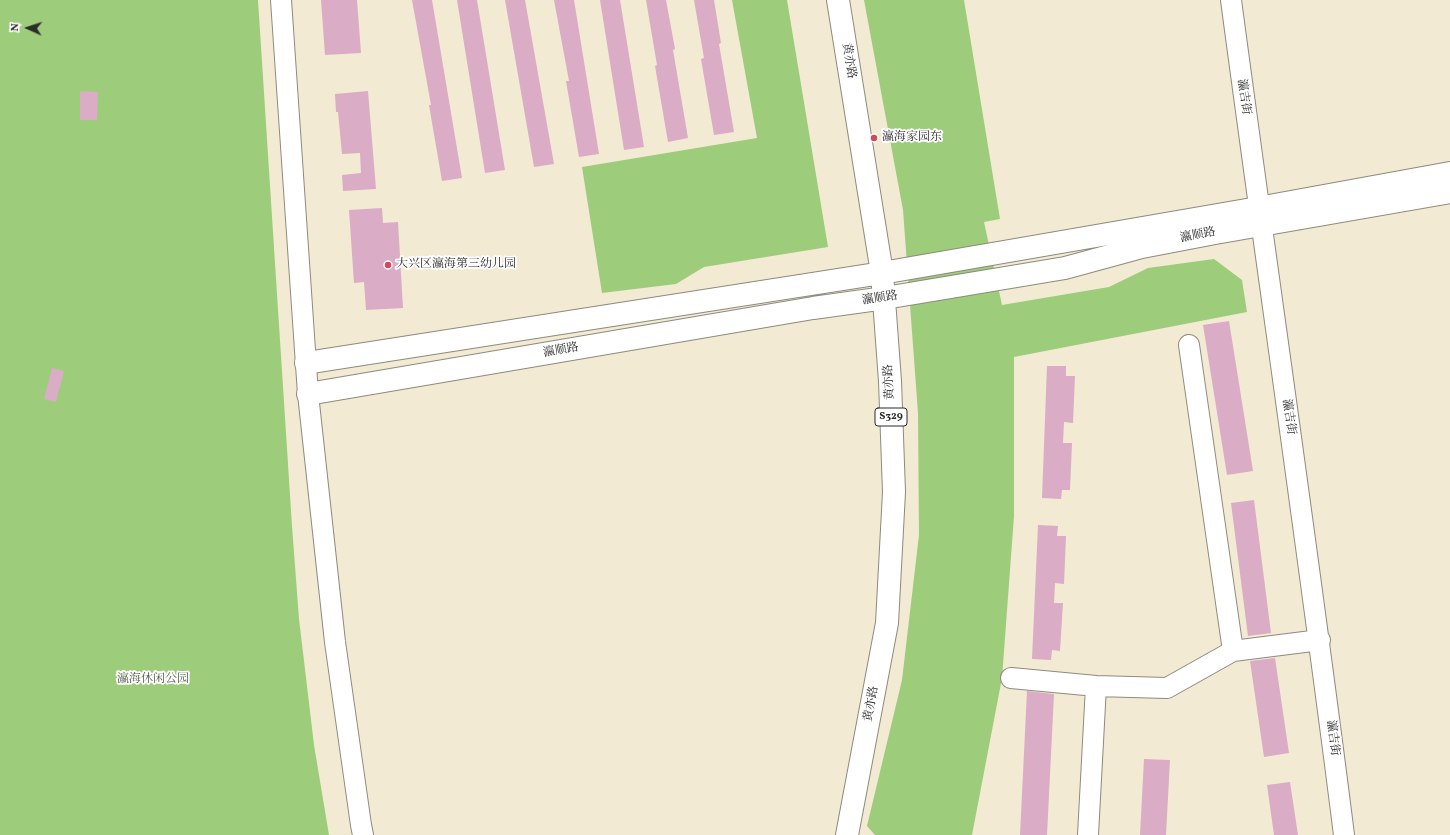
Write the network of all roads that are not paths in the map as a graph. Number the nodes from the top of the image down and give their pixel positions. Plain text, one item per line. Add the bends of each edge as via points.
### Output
1 (281, 0) edge
2 (838, 0) edge
3 (1231, 0) edge
4 (1450, 173) edge
5 (1450, 192) edge
6 (1260, 217) junction
7 (882, 273) junction
8 (885, 298) junction
9 (1189, 345) dead end
10 (306, 362) junction
11 (308, 394) junction
12 (1320, 640) junction
13 (1233, 651) junction
14 (1011, 678) dead end
15 (1096, 686) junction
16 (363, 835) edge
17 (848, 835) edge
18 (1088, 835) edge
19 (1344, 835) edge

1 - 10 street
2 - 7 main road, 黄亦路 / S329
3 - 6 street, 瀛吉街
4 - 6 main road, 瀛顺路
5 - 6 main road, 瀛顺路
6 - 7 main road, 瀛顺路
6 - 8 main road, 瀛顺路 via 1215,233 1142,247 1065,268
6 - 12 street, 瀛吉街
7 - 8 main road, 黄亦路 / S329
7 - 10 main road, 瀛顺路
8 - 11 main road, 瀛顺路 via 805,309
8 - 17 main road, 黄亦路 / S329 via 894,492 887,623
9 - 13 street
10 - 11 street
11 - 16 street via 335,642
12 - 13 street
12 - 19 street, 瀛吉街
13 - 15 street via 1167,688
14 - 15 street
15 - 18 street

